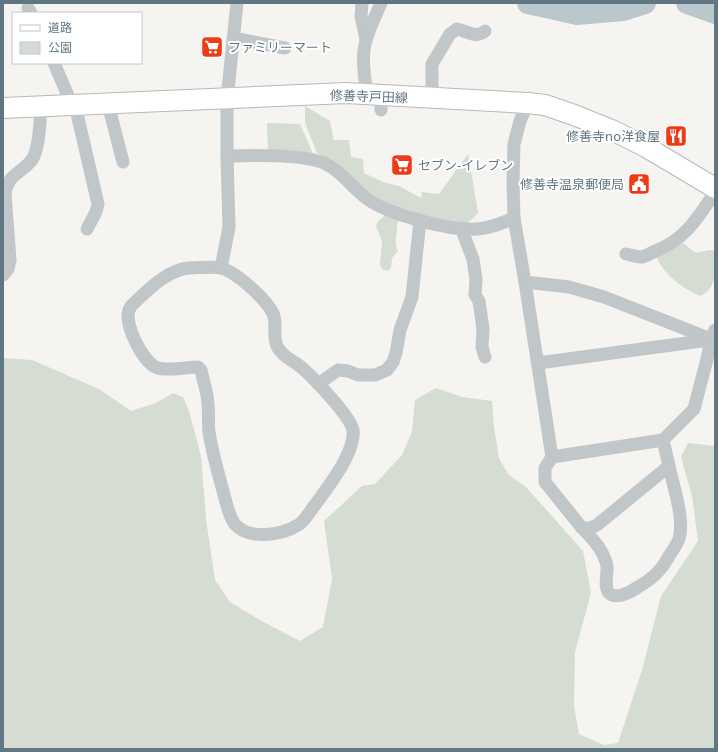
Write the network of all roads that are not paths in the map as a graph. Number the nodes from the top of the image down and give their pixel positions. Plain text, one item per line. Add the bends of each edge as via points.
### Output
1 (237, 3) edge
2 (381, 3) edge
3 (359, 6) edge
4 (485, 31) dead end
5 (233, 38) junction
6 (366, 39) junction
7 (285, 48) dead end
8 (54, 64) edge
9 (227, 99) junction
10 (376, 100) junction
11 (419, 102) junction
12 (528, 103) junction
13 (108, 104) junction
14 (74, 105) junction
15 (40, 107) junction
16 (3, 108) edge
17 (227, 156) junction
18 (123, 162) dead end
19 (5, 185) edge
20 (715, 188) edge
21 (715, 192) edge
22 (514, 218) junction
23 (420, 220) junction
24 (461, 228) junction
25 (87, 229) dead end
26 (6, 238) edge
27 (626, 254) dead end
28 (221, 268) junction
29 (3, 276) edge
30 (525, 282) junction
31 (713, 335) edge
32 (485, 357) dead end
33 (538, 363) junction
34 (318, 384) junction
35 (663, 440) junction
36 (552, 457) junction
37 (669, 466) junction
38 (582, 528) junction

1 - 5 street
2 - 6 street
3 - 6 street
4 - 11 street via 475,35 457,29 450,34 432,64
5 - 7 street
5 - 9 street
6 - 10 street via 364,67
8 - 14 street
9 - 10 main road, 修善寺戸田線 via 346,93
9 - 13 main road, 修善寺戸田線
9 - 17 street
10 - 11 main road, 修善寺戸田線
11 - 12 main road, 修善寺戸田線
12 - 20 main road, 修善寺戸田線 via 545,105 614,131
12 - 22 street via 514,144
13 - 14 main road, 修善寺戸田線
13 - 18 street
14 - 15 main road, 修善寺戸田線
14 - 25 street via 98,204
15 - 16 main road, 修善寺戸田線
15 - 19 street via 38,141 32,160
17 - 23 street via 307,159 325,164 333,168 366,198 385,209
17 - 28 street via 229,227
19 - 26 street
21 - 27 street via 695,222 678,239 642,257
22 - 24 street via 476,229
22 - 30 street
23 - 24 street
23 - 34 street via 412,297 400,330 393,362 387,370 375,375 358,375 338,370
24 - 32 street via 473,259 475,295 479,301
26 - 29 street via 10,260
28 - 34 street via 244,282 261,298 274,315 275,343 279,350 284,357 301,366
28 - 34 street via 179,269 169,274 132,304 129,320 134,339 152,365 159,369 198,366 201,370 215,461 229,512 234,523 243,531 271,534 286,531 300,524 332,482 347,456 353,436 350,420
30 - 31 street via 568,287 604,297
30 - 33 street
31 - 33 street
31 - 35 street via 694,409
33 - 36 street
35 - 36 street
35 - 37 street
36 - 38 street via 545,468 545,482
37 - 38 street via 597,524 590,528
37 - 38 street via 679,511 679,539 650,581 618,596 612,595 606,582 607,566 602,552

